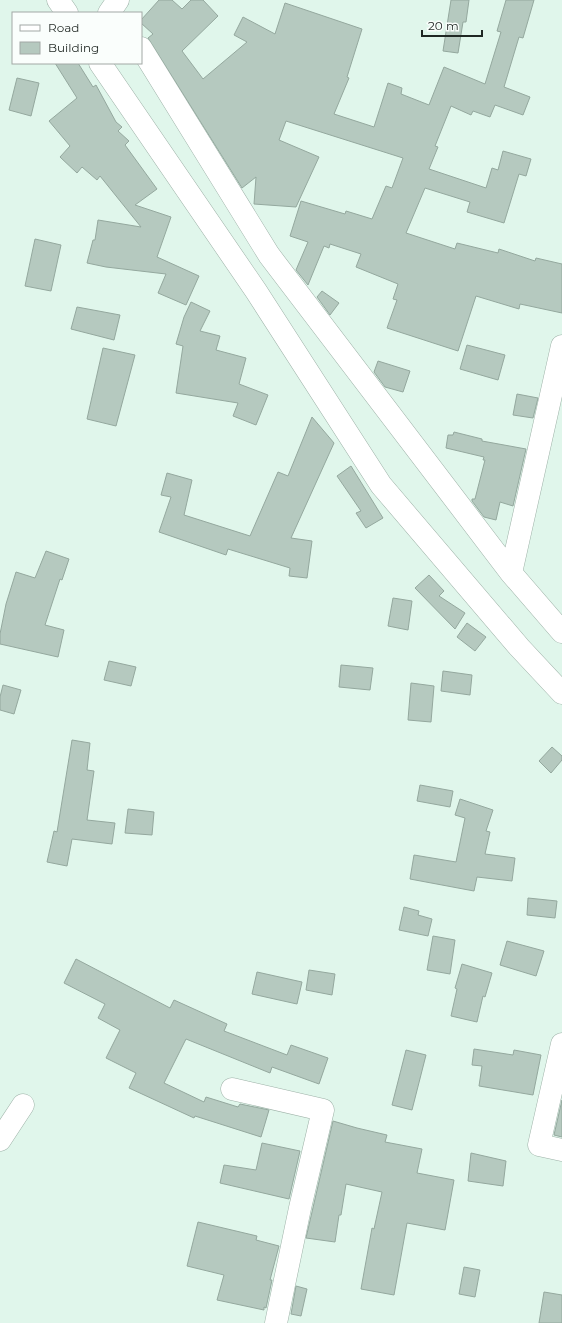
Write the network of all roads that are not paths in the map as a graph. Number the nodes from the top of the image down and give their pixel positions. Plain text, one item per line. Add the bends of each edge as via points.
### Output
1 (58, 0) edge
2 (66, 12) edge
3 (142, 50) edge
4 (101, 64) edge
5 (562, 346) edge
6 (510, 573) junction
7 (562, 632) edge
8 (562, 693) edge
9 (562, 1044) edge
10 (232, 1089) dead end
11 (23, 1105) dead end
12 (0, 1140) edge
13 (562, 1150) edge
14 (276, 1323) edge

1 - 2 street
3 - 6 street via 268,255
4 - 8 street via 256,291 381,485 518,647
5 - 6 street
6 - 7 street
9 - 13 street via 539,1145
10 - 14 street via 323,1110
11 - 12 street

